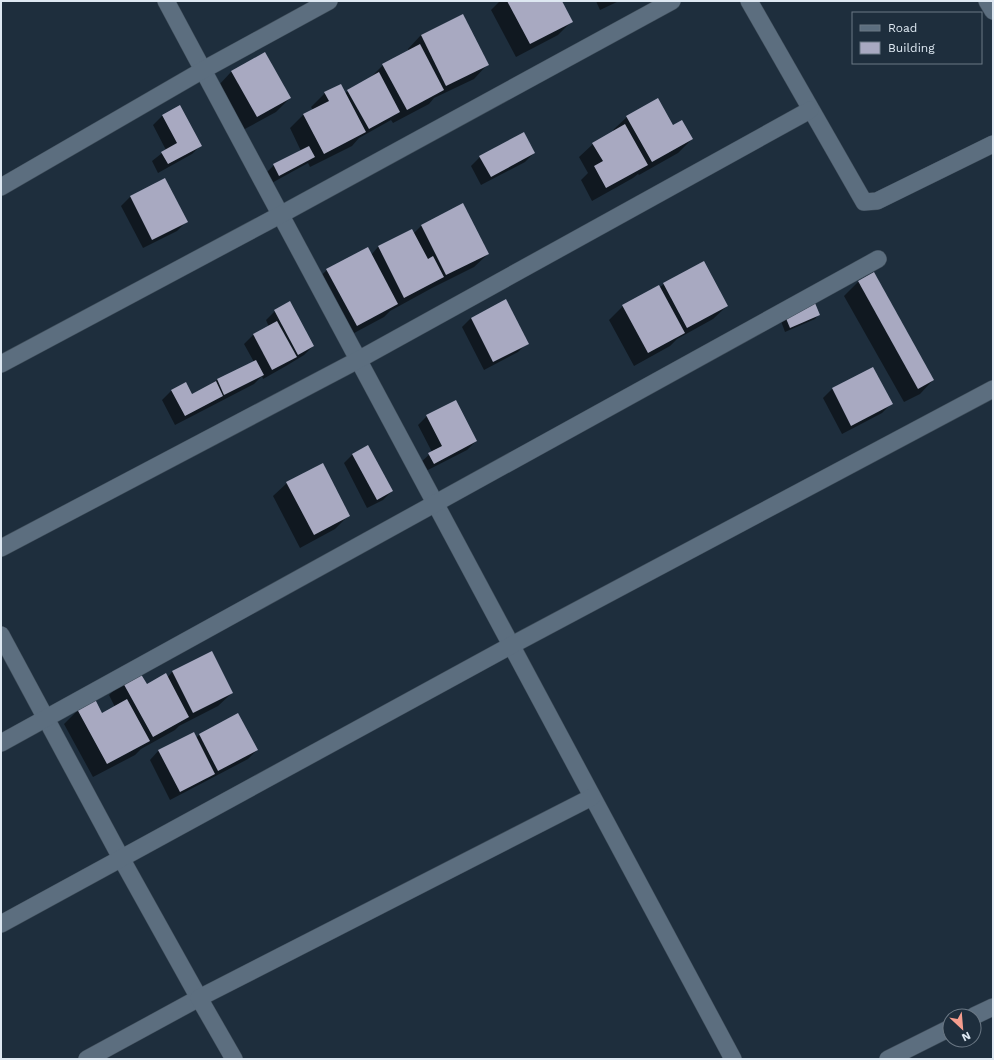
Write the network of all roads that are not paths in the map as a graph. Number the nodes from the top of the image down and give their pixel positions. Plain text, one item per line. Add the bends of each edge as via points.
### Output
1 (166, 1) edge
2 (329, 1) edge
3 (672, 1) edge
4 (749, 1) edge
5 (987, 1) edge
6 (993, 11) edge
7 (203, 70) junction
8 (810, 110) junction
9 (993, 144) edge
10 (1, 187) edge
11 (280, 215) junction
12 (878, 259) dead end
13 (358, 360) junction
14 (1, 364) edge
15 (993, 389) edge
16 (434, 503) junction
17 (1, 548) edge
18 (1, 635) edge
19 (510, 646) junction
20 (47, 718) junction
21 (1, 743) edge
22 (592, 797) junction
23 (121, 858) junction
24 (1, 924) edge
25 (199, 998) junction
26 (993, 1007) edge
27 (982, 1012) edge
28 (942, 1032) edge
29 (87, 1059) edge
30 (234, 1059) edge
31 (733, 1059) edge
32 (888, 1059) edge

1 - 7 street
2 - 7 street
3 - 11 street
4 - 8 street
5 - 6 street
7 - 10 street
7 - 11 street
8 - 9 street via 864,202 877,202
8 - 13 street
11 - 13 street
11 - 14 street
12 - 16 street
13 - 16 street
13 - 17 street
15 - 19 street
16 - 19 street
16 - 20 street
18 - 20 street
19 - 22 street
19 - 23 street
20 - 21 street
20 - 23 street
22 - 25 street
22 - 31 street
23 - 24 street
23 - 25 street
25 - 29 street
25 - 30 street
26 - 27 street
28 - 32 street

